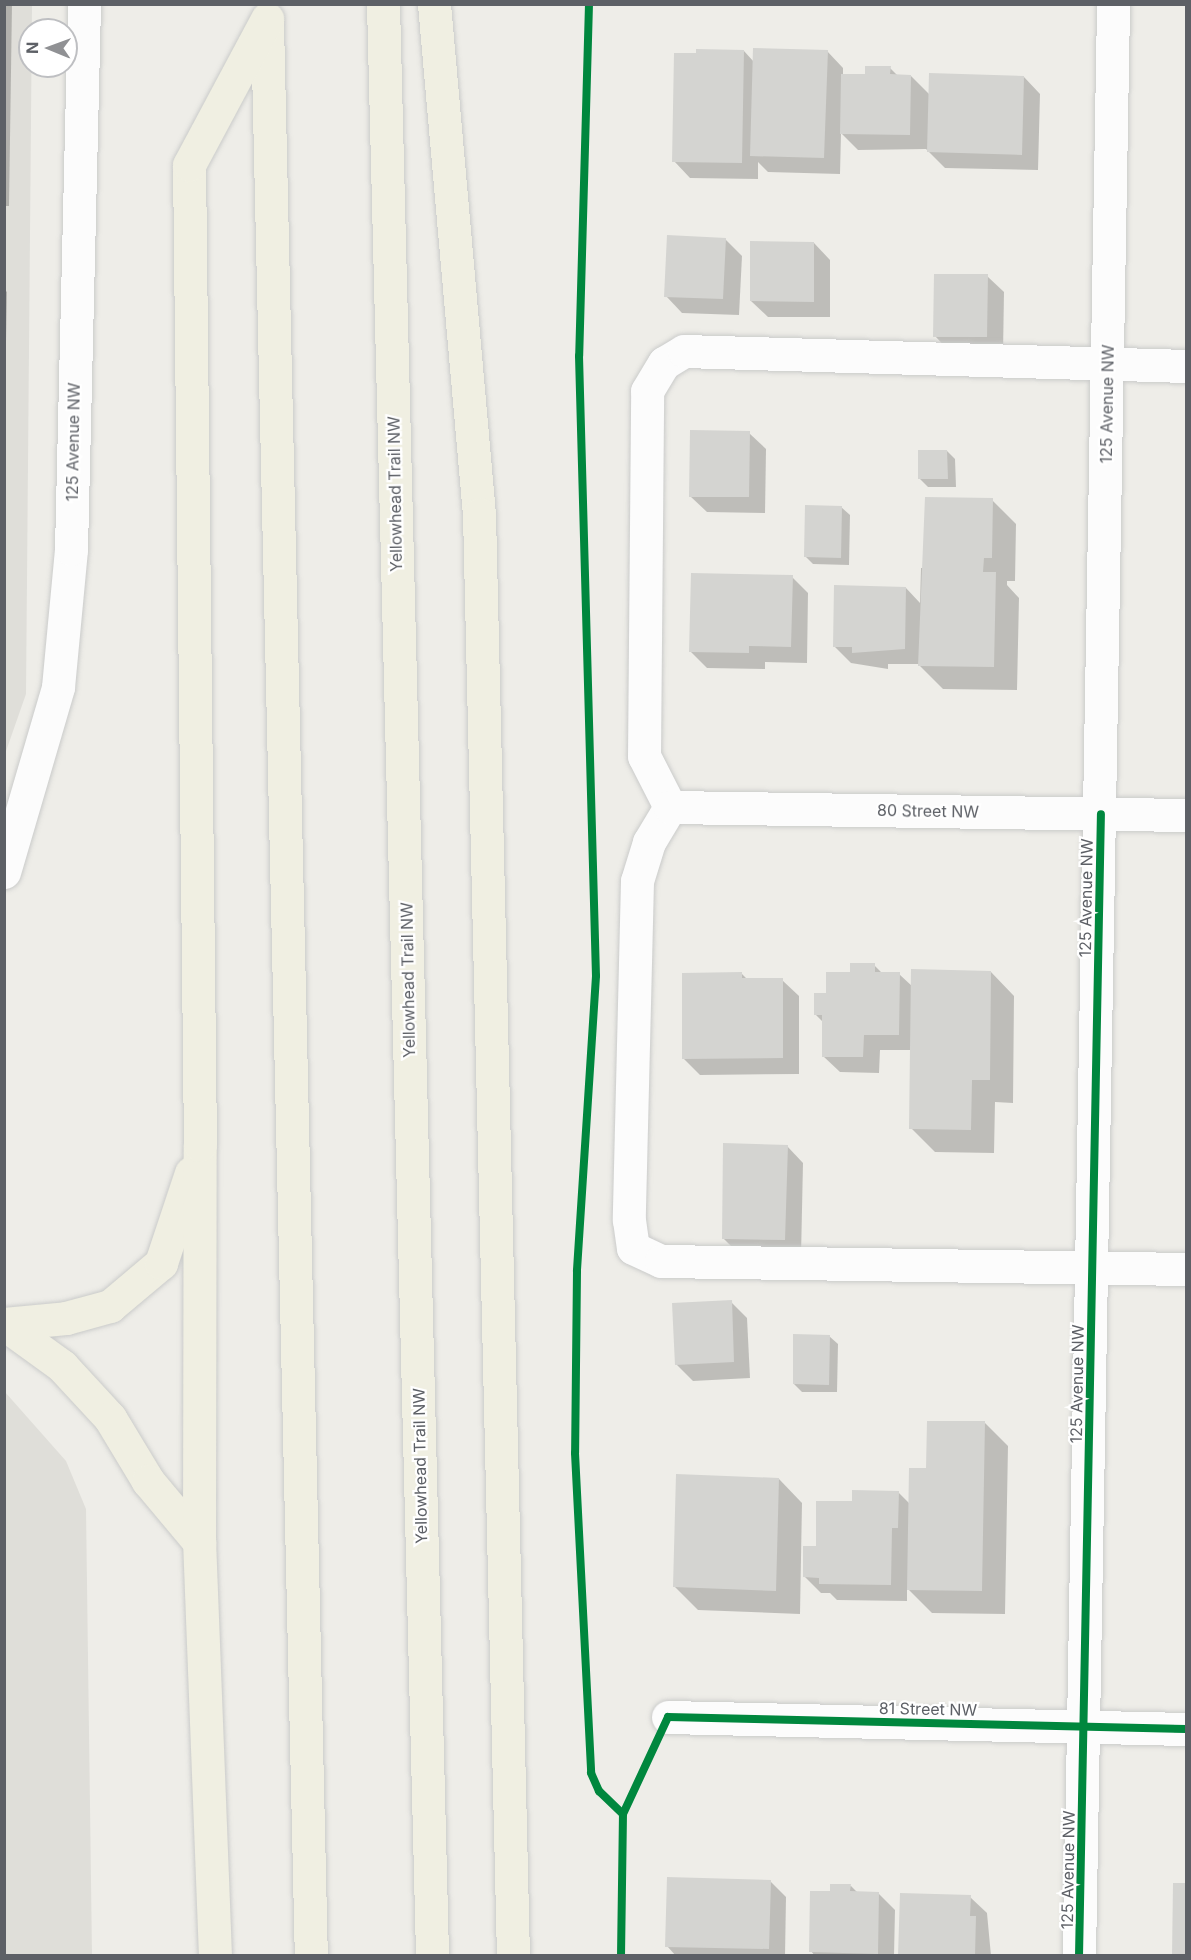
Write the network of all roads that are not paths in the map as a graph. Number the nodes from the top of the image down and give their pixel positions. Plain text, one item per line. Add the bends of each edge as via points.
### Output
1 (84, 4) edge
2 (383, 4) edge
3 (434, 4) edge
4 (1113, 4) edge
5 (266, 12) edge
6 (1108, 365) junction
7 (1186, 366) edge
8 (670, 807) junction
9 (1101, 814) junction
10 (1186, 815) edge
11 (4, 872) edge
12 (200, 1145) junction
13 (1093, 1267) junction
14 (1186, 1269) edge
15 (4, 1324) edge
16 (199, 1542) junction
17 (668, 1717) dead end
18 (1085, 1726) junction
19 (1186, 1729) edge
20 (215, 1956) edge
21 (311, 1956) edge
22 (432, 1956) edge
23 (513, 1956) edge
24 (1079, 1956) edge

1 - 11 street, 125 Avenue NW via 71,549 58,687
2 - 22 highway, Yellowhead Trail NW
3 - 23 highway via 479,514
4 - 6 street, 125 Avenue NW
5 - 12 highway via 189,165
5 - 21 highway
6 - 7 street
6 - 8 street via 684,351 664,363 647,391 644,756
6 - 9 street, 125 Avenue NW
8 - 9 street, 80 Street NW
8 - 13 street via 649,842 637,881 629,1220 633,1248 661,1261
9 - 10 street, 80 Street NW
9 - 13 street, 125 Avenue NW
12 - 15 highway via 161,1263 110,1306 66,1318
12 - 16 highway
13 - 14 street
13 - 18 street, 125 Avenue NW
15 - 16 highway via 62,1366 110,1418 148,1480
16 - 20 highway
17 - 18 street, 81 Street NW
18 - 19 street, 81 Street NW
18 - 24 street, 125 Avenue NW

